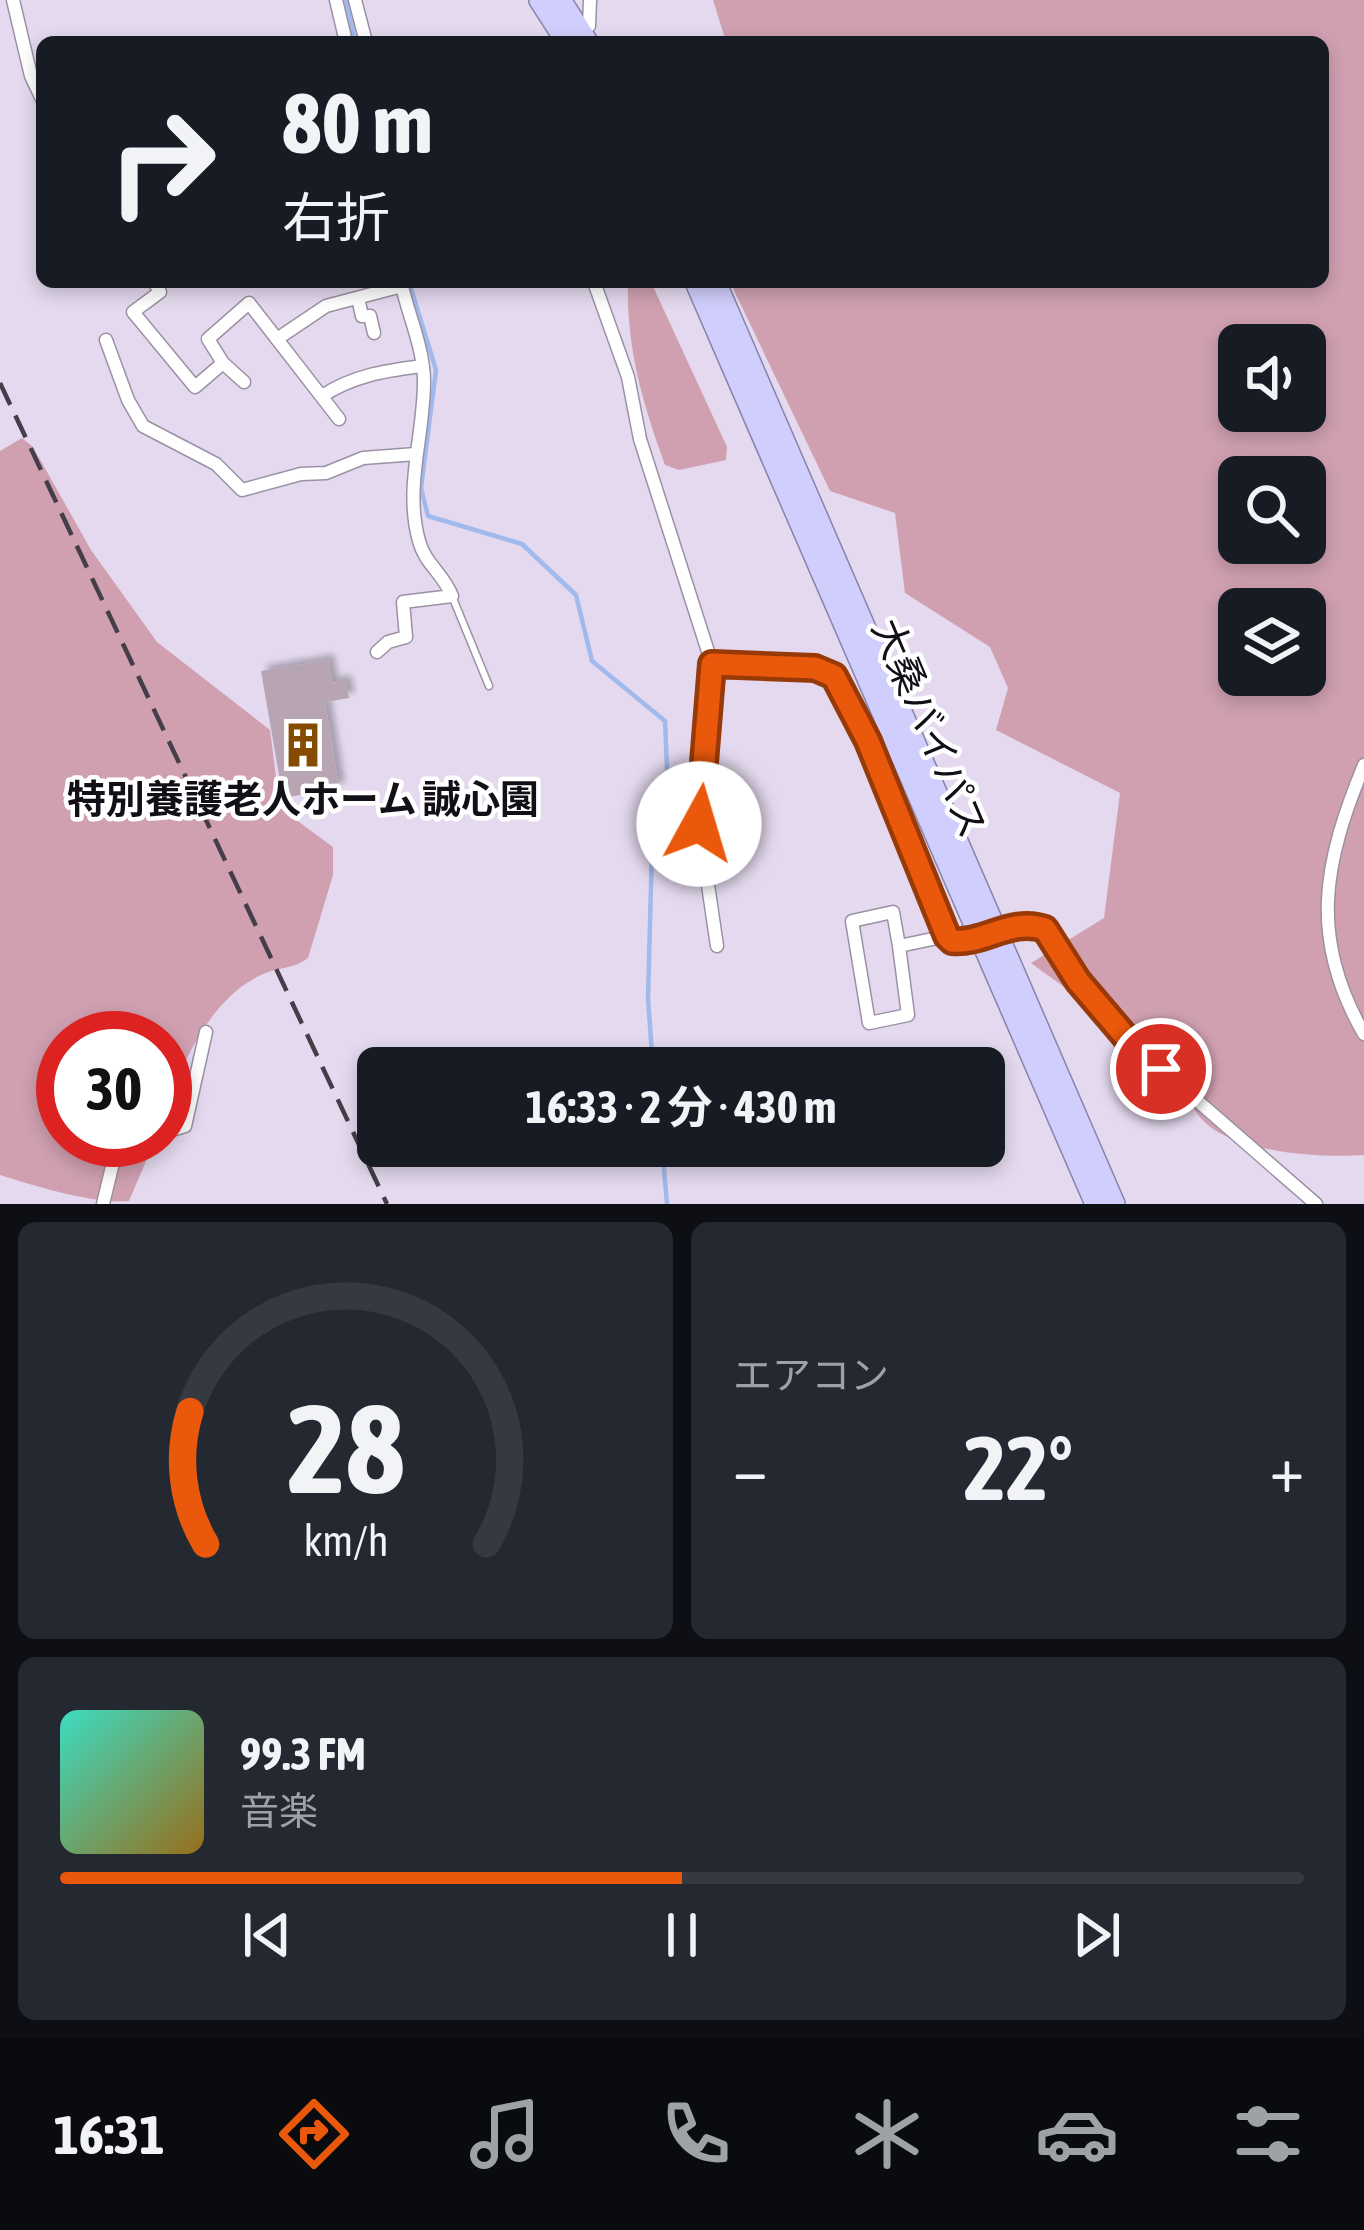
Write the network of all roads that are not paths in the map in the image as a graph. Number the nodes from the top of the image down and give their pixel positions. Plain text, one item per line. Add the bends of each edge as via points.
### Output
1 (13, 0) edge
2 (336, 0) edge
3 (355, 0) edge
4 (539, 0) edge
5 (560, 0) edge
6 (590, 0) edge
7 (345, 36) edge
8 (365, 36) edge
9 (575, 36) edge
10 (577, 36) edge
11 (581, 36) edge
12 (36, 86) edge
13 (158, 288) edge
14 (389, 288) edge
15 (402, 288) edge
16 (596, 288) edge
17 (699, 288) edge
18 (717, 288) edge
19 (358, 298) junction
20 (374, 333) dead end
21 (277, 339) junction
22 (106, 340) dead end
23 (224, 363) junction
24 (422, 366) junction
25 (743, 368) junction
26 (244, 382) dead end
27 (322, 396) junction
28 (339, 419) dead end
29 (416, 454) junction
30 (452, 596) junction
31 (377, 652) dead end
32 (712, 664) junction
33 (489, 686) dead end
34 (1364, 765) edge
35 (989, 933) junction
36 (947, 936) junction
37 (716, 946) dead end
38 (899, 946) junction
39 (206, 1032) dead end
40 (1364, 1034) edge
41 (192, 1095) edge
42 (112, 1167) edge
43 (104, 1204) edge
44 (1096, 1204) edge
45 (1114, 1204) edge
46 (1316, 1204) edge

1 - 12 street
2 - 7 street
3 - 8 street
4 - 9 highway
5 - 10 highway
6 - 11 street via 590,26
13 - 23 street via 133,312 195,387
14 - 19 street
15 - 24 street
16 - 32 street
17 - 25 highway, 大桑バイパス
18 - 25 highway, 大桑バイパス
19 - 20 street
19 - 21 street via 326,306
21 - 23 street via 249,303 208,340
21 - 27 street
22 - 29 street via 143,426 216,464 242,490 363,458
23 - 26 street
24 - 27 street via 367,374
24 - 29 street
25 - 35 highway, 大桑バイパス
27 - 28 street
29 - 30 street via 418,538
30 - 31 street via 403,602 406,637
30 - 33 lane
32 - 36 street via 815,668 834,676
32 - 37 street via 699,824
34 - 40 street via 1326,886 1339,976
35 - 36 street via 957,943
35 - 44 highway, 大桑バイパス
35 - 45 highway, 大桑バイパス
35 - 46 street via 1025,924 1045,929 1130,1042
36 - 38 street
38 - 38 street via 893,912 853,921 869,1023 908,1016
39 - 41 street
42 - 43 street

